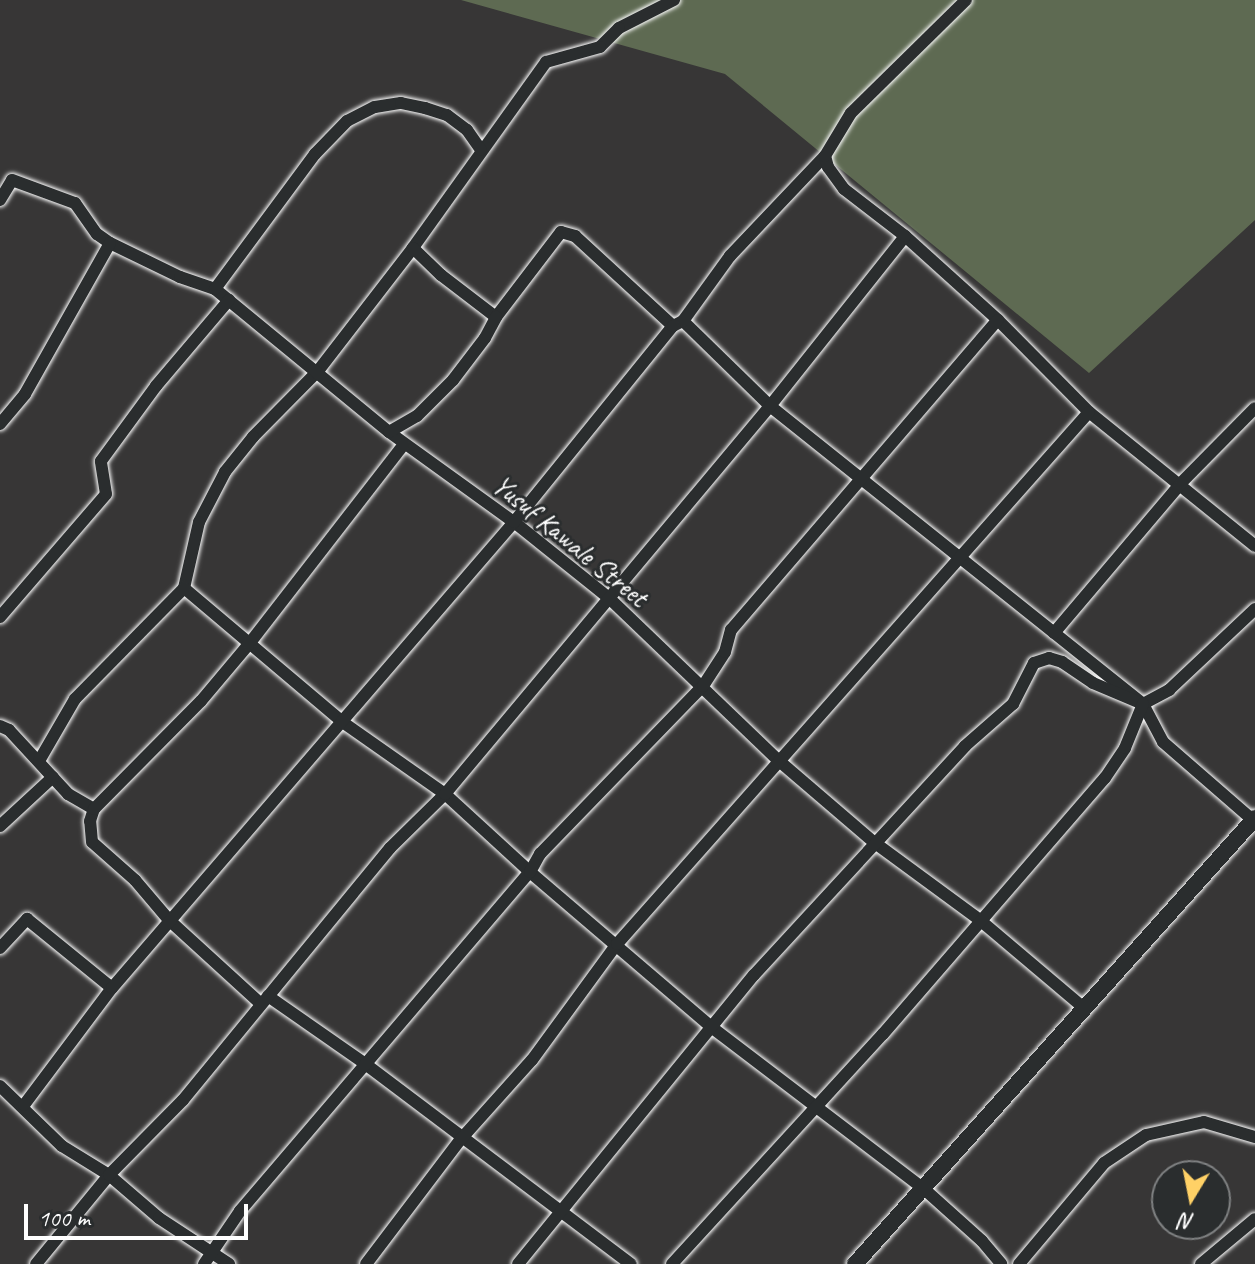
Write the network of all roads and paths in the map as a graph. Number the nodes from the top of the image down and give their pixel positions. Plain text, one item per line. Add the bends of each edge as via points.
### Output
1 (674, 0) edge
2 (966, 0) edge
3 (481, 150) junction
4 (825, 156) junction
5 (0, 200) edge
6 (905, 236) junction
7 (110, 243) junction
8 (413, 248) junction
9 (215, 289) junction
10 (229, 300) junction
11 (496, 317) junction
12 (998, 320) junction
13 (678, 323) junction
14 (317, 372) junction
15 (770, 406) junction
16 (1255, 408) edge
17 (1089, 412) junction
18 (0, 424) edge
19 (389, 432) junction
20 (404, 444) junction
21 (864, 479) junction
22 (1181, 483) junction
23 (514, 522) junction
24 (1255, 546) edge
25 (961, 558) junction
26 (184, 588) junction
27 (609, 598) junction
28 (1255, 609) edge
29 (0, 617) edge
30 (1054, 633) junction
31 (249, 644) junction
32 (703, 686) junction
33 (1143, 704) junction
34 (344, 723) junction
35 (0, 726) edge
36 (778, 760) junction
37 (39, 761) junction
38 (53, 777) junction
39 (445, 794) junction
40 (94, 809) junction
41 (1254, 820) edge
42 (0, 826) edge
43 (875, 843) junction
44 (530, 872) junction
45 (169, 920) junction
46 (981, 921) junction
47 (617, 944) junction
48 (0, 948) edge
49 (112, 988) junction
50 (264, 1000) junction
51 (1084, 1008) junction
52 (710, 1026) junction
53 (364, 1063) junction
54 (2, 1093) edge
55 (24, 1105) junction
56 (817, 1106) junction
57 (1255, 1137) edge
58 (461, 1139) junction
59 (109, 1175) junction
60 (923, 1188) junction
61 (563, 1210) junction
62 (1255, 1219) edge
63 (214, 1251) junction
64 (36, 1264) edge
65 (204, 1264) edge
66 (229, 1264) edge
67 (366, 1264) edge
68 (518, 1264) edge
69 (631, 1264) edge
70 (672, 1264) edge
71 (855, 1264) edge
72 (1001, 1264) edge
73 (1019, 1264) edge
74 (1201, 1264) edge

1 - 3 street via 619,28 600,47 546,62
2 - 4 street via 851,113
3 - 8 street
3 - 9 street via 467,130 447,115 425,108 401,103 375,107 347,121 315,154
4 - 6 street via 844,189
4 - 13 street via 730,256
5 - 7 street, Yusuf Kawale Street via 12,180 75,203
6 - 12 street
6 - 15 street
7 - 9 street, Yusuf Kawale Street
7 - 18 street via 25,394
8 - 11 street
8 - 14 street
9 - 10 street, Yusuf Kawale Street
10 - 14 street, Yusuf Kawale Street
10 - 29 street via 101,461 106,494
11 - 13 street via 561,232 575,236
11 - 19 street via 453,380 417,416
12 - 17 street
12 - 21 street
13 - 15 street
13 - 23 street
14 - 19 street, Yusuf Kawale Street
14 - 26 street via 225,472 199,522
15 - 21 street
15 - 27 street
16 - 22 street
17 - 22 street
17 - 25 street
19 - 20 street, Yusuf Kawale Street
20 - 23 street, Yusuf Kawale Street
20 - 31 street
21 - 25 street
21 - 32 street via 731,630 725,652
22 - 24 street
22 - 30 street
23 - 27 street, Yusuf Kawale Street
23 - 34 street
25 - 30 street
25 - 36 street
26 - 31 street
26 - 37 street via 75,699
27 - 32 street, Yusuf Kawale Street
27 - 39 street
28 - 33 street via 1169,690
30 - 33 street
31 - 34 street
31 - 40 street via 201,701
32 - 36 street, Yusuf Kawale Street
32 - 44 street via 540,854
33 - 41 street via 1163,742
33 - 43 street via 1093,683 1062,662 1049,658 1034,663 1013,704 985,726
33 - 46 street via 1125,748 1105,778
34 - 39 street
34 - 45 street
35 - 37 street
36 - 43 street, Yusuf Kawale Street
36 - 47 street
37 - 38 street
38 - 40 street via 68,794
38 - 42 street
39 - 44 street
39 - 50 street via 390,848
40 - 45 street via 92,842
41 - 51 street
43 - 46 street, Yusuf Kawale Street
43 - 52 street
44 - 47 street
44 - 53 street
45 - 49 street
45 - 50 street
46 - 51 street, Yusuf Kawale Street
46 - 56 street
47 - 52 street
47 - 58 street via 532,1060
48 - 49 street via 27,919
49 - 55 street
50 - 53 street
50 - 59 street via 183,1100
51 - 60 street
52 - 56 street
52 - 61 street
53 - 58 street
53 - 63 street via 240,1211
54 - 55 street
55 - 59 street via 62,1146
56 - 60 street
56 - 70 street
57 - 73 street via 1204,1122 1146,1135 1104,1163
58 - 61 street
58 - 67 street
59 - 63 street via 159,1218
59 - 64 street
60 - 71 street
60 - 72 street
61 - 68 street
61 - 69 street
62 - 74 street
63 - 65 street
63 - 66 street

